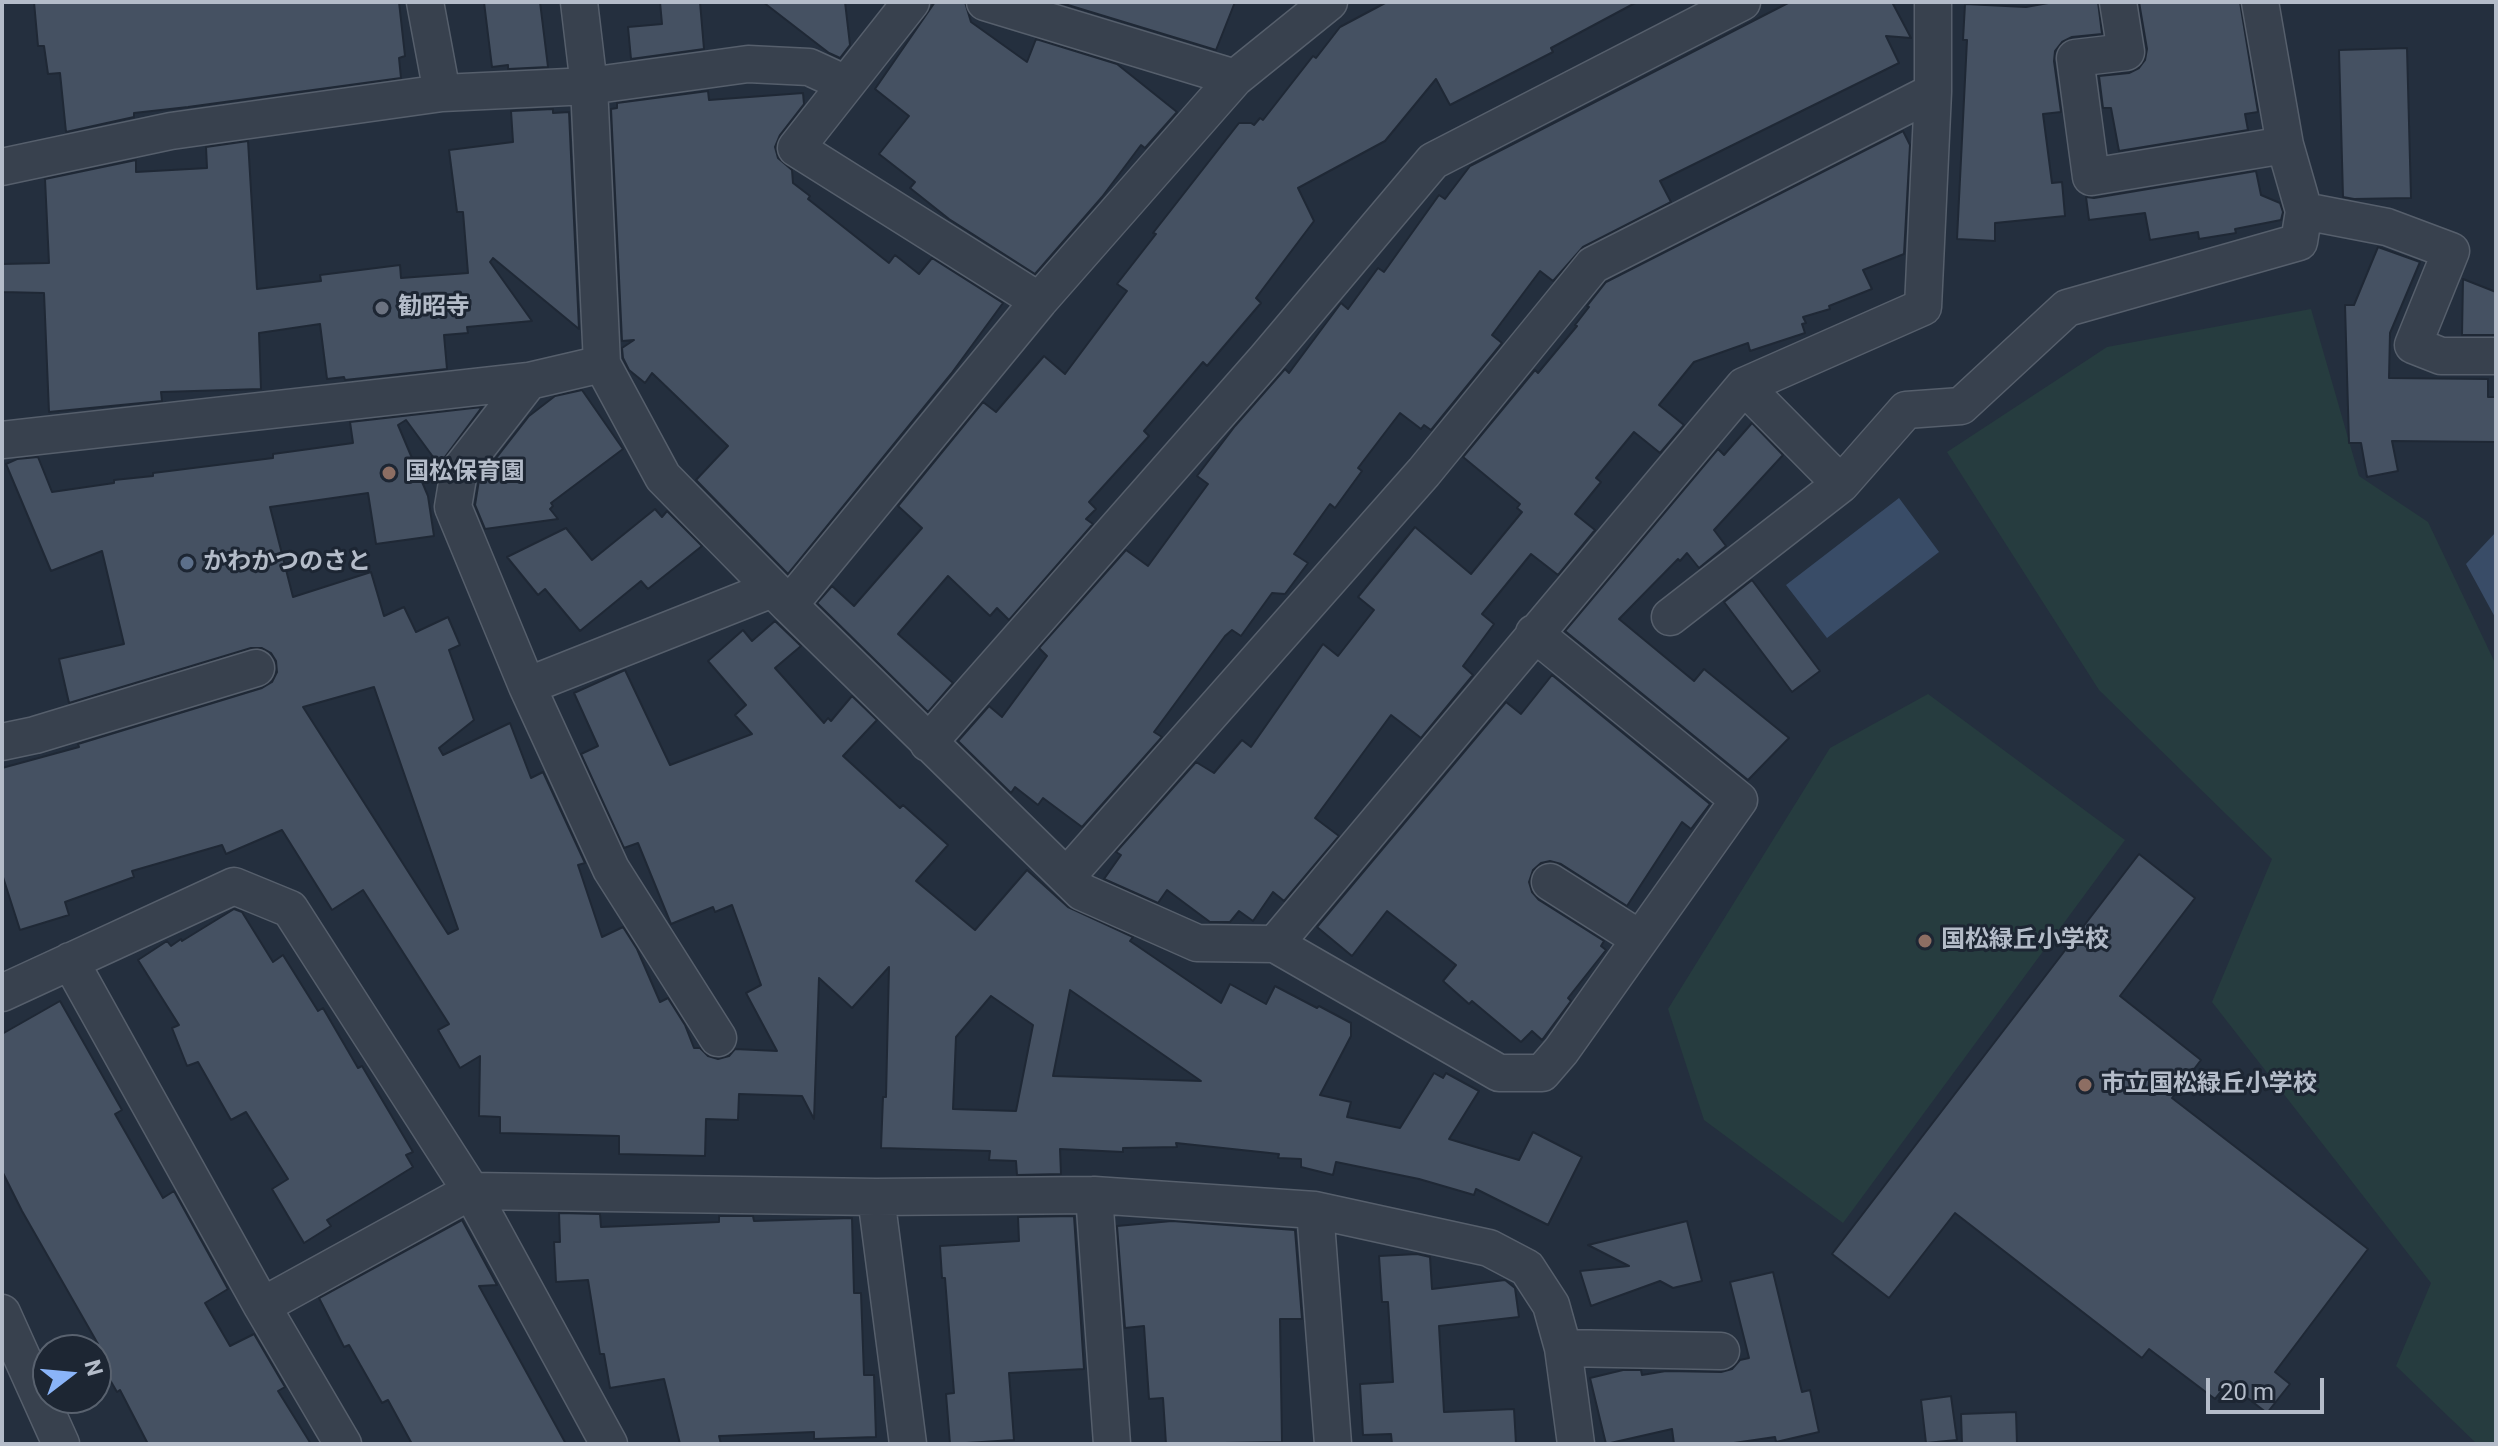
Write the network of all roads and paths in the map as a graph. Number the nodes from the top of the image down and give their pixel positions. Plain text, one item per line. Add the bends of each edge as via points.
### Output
1 (425, 2) edge
2 (579, 2) edge
3 (911, 2) edge
4 (985, 2) edge
5 (1329, 2) edge
6 (1742, 2) edge
7 (1933, 2) edge
8 (2118, 2) edge
9 (2260, 2) edge
10 (1235, 78) junction
11 (846, 84) junction
12 (589, 86) junction
13 (1933, 92) junction
14 (442, 93) junction
15 (2285, 145) junction
16 (2, 167) edge
17 (2304, 211) junction
18 (1039, 301) junction
19 (2496, 356) edge
20 (602, 364) junction
21 (529, 381) junction
22 (1744, 386) junction
23 (2, 440) edge
24 (1841, 484) junction
25 (781, 597) junction
26 (1670, 617) dead end
27 (1534, 633) junction
28 (256, 668) dead end
29 (527, 686) junction
30 (2, 742) edge
31 (928, 743) junction
32 (1067, 876) junction
33 (1550, 882) dead end
34 (1640, 939) junction
35 (1275, 944) junction
36 (70, 961) junction
37 (2, 993) edge
38 (718, 1038) dead end
39 (471, 1191) junction
40 (1094, 1195) junction
41 (876, 1197) junction
42 (1315, 1210) junction
43 (262, 1306) junction
44 (2, 1313) edge
45 (1563, 1348) junction
46 (1721, 1351) dead end
47 (61, 1444) edge
48 (343, 1444) edge
49 (609, 1444) edge
50 (908, 1444) edge
51 (1112, 1444) edge
52 (1333, 1444) edge
53 (1576, 1444) edge

1 - 14 street
2 - 12 street
3 - 11 street
4 - 10 street
5 - 10 street
6 - 31 street via 1433,161
7 - 13 street
8 - 15 street via 2126,52 2075,58 2091,177
9 - 15 street
10 - 18 street
11 - 12 street via 809,67 748,64
11 - 18 street via 796,148
12 - 14 street
12 - 20 street
13 - 22 street via 1923,307
13 - 32 street via 1593,265 1424,472
14 - 16 street via 171,131
15 - 17 street
17 - 19 street via 2387,227 2451,251 2413,345 2441,356
17 - 24 street via 2299,242 2067,308 1961,406 1906,410
18 - 25 street
20 - 21 street
20 - 25 street via 663,477
21 - 23 street
21 - 29 street via 459,471 453,507
22 - 24 street
22 - 27 street
24 - 26 street
25 - 29 street
25 - 31 street
27 - 34 street via 1739,800
27 - 35 street
28 - 30 street
29 - 38 street via 611,869
31 - 32 street
32 - 35 street via 1082,892 1197,943
33 - 34 street
34 - 35 street via 1542,1073 1499,1073
36 - 37 street
36 - 39 street via 234,886 290,909
36 - 43 street
39 - 41 street
39 - 43 street
39 - 49 street
40 - 41 street
40 - 42 street
40 - 51 street
41 - 50 street
42 - 45 street via 1489,1248 1527,1268 1551,1305
42 - 52 street
43 - 48 street
44 - 47 street
45 - 46 street
45 - 53 street

